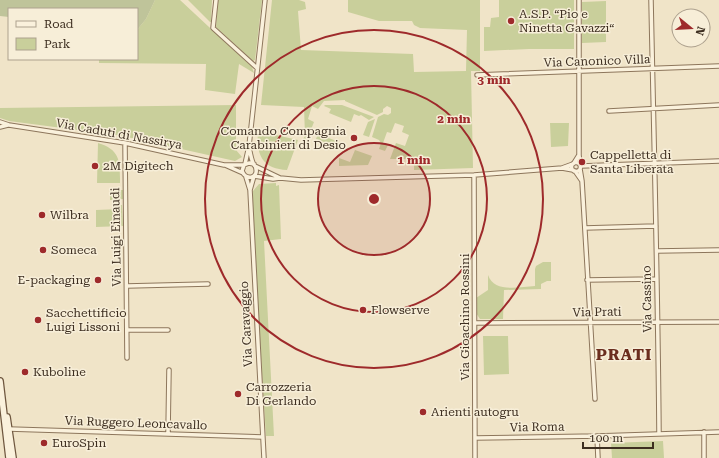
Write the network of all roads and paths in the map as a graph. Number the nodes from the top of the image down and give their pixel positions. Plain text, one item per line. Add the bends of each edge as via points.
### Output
1 (216, 0) edge
2 (265, 0) edge
3 (579, 0) edge
4 (651, 0) edge
5 (719, 66) edge
6 (257, 68) junction
7 (652, 69) junction
8 (578, 72) junction
9 (476, 75) dead end
10 (719, 105) edge
11 (652, 109) junction
12 (609, 111) dead end
13 (0, 122) edge
14 (9, 125) junction
15 (0, 127) edge
16 (125, 143) junction
17 (249, 146) junction
18 (579, 155) junction
19 (719, 161) edge
20 (574, 163) junction
21 (654, 163) junction
22 (224, 165) junction
23 (245, 165) junction
24 (254, 165) junction
25 (580, 167) junction
26 (562, 168) junction
27 (574, 171) junction
28 (243, 173) junction
29 (254, 176) junction
30 (474, 176) junction
31 (246, 177) junction
32 (280, 178) junction
33 (582, 182) junction
34 (250, 190) junction
35 (656, 226) junction
36 (585, 228) junction
37 (719, 250) edge
38 (656, 251) junction
39 (656, 279) junction
40 (587, 280) junction
41 (208, 284) dead end
42 (127, 286) junction
43 (590, 322) junction
44 (658, 322) junction
45 (719, 322) edge
46 (475, 323) junction
47 (127, 330) junction
48 (168, 330) dead end
49 (127, 358) dead end
50 (169, 370) dead end
51 (0, 381) edge
52 (595, 399) dead end
53 (5, 430) edge
54 (704, 432) junction
55 (719, 432) edge
56 (168, 433) junction
57 (659, 434) junction
58 (597, 436) junction
59 (262, 437) junction
60 (475, 438) junction
61 (9, 458) edge
62 (13, 458) edge
63 (264, 458) edge
64 (475, 458) edge
65 (598, 458) edge
66 (704, 458) edge

1 - 6 street via 213,28
2 - 6 street
3 - 8 street
4 - 7 street, Via Cassino
5 - 7 street, Via Canonico Villa
6 - 17 street
7 - 8 street, Via Canonico Villa
7 - 11 street, Via Cassino
8 - 9 street, Via Canonico Villa
8 - 18 street
10 - 11 street
11 - 12 street
11 - 21 street, Via Cassino
13 - 14 street, Via Caduti di Nassirya
14 - 15 street, Via Caduti di Nassirya
14 - 16 street, Via Caduti di Nassirya
16 - 22 street, Via Caduti di Nassirya
16 - 42 street, Via Luigi Einaudi
17 - 23 street
17 - 24 street
18 - 20 street
18 - 25 street
19 - 21 street
20 - 25 street via 578,163
20 - 26 street
20 - 27 street
21 - 25 street
21 - 35 street, Via Cassino
22 - 23 street, Via Caduti di Nassirya
22 - 28 street, Via Caduti di Nassirya
23 - 24 street
23 - 28 street
24 - 29 street
24 - 32 street
25 - 27 street via 578,171
25 - 33 street
26 - 27 street
26 - 30 street
27 - 33 street
28 - 31 street
29 - 31 street
29 - 32 street
29 - 34 street, Via Caravaggio
30 - 32 street via 302,180
30 - 46 street, Via Gioachino Rossini
31 - 34 street, Via Caravaggio
33 - 36 street
34 - 59 street, Via Caravaggio
35 - 36 street
35 - 38 street, Via Cassino
36 - 40 street
37 - 38 street
38 - 39 street, Via Cassino
39 - 40 street
39 - 44 street, Via Cassino
40 - 43 street
41 - 42 street
42 - 47 street, Via Luigi Einaudi
43 - 44 street, Via Prati
43 - 46 street, Via Prati
43 - 52 street
44 - 45 street, Via Prati
44 - 57 street, Via Cassino
46 - 60 street, Via Gioachino Rossini
47 - 48 street
47 - 49 street, Via Luigi Einaudi
50 - 56 street
51 - 53 main road
53 - 56 street, Via Ruggero Leoncavallo
53 - 61 main road
53 - 62 main road
54 - 55 street, Via Roma
54 - 57 street, Via Roma
54 - 66 street
56 - 59 street, Via Ruggero Leoncavallo
57 - 58 street, Via Roma
58 - 60 street, Via Roma
58 - 65 street
59 - 63 street, Via Caravaggio
60 - 64 street, Via Gioachino Rossini

